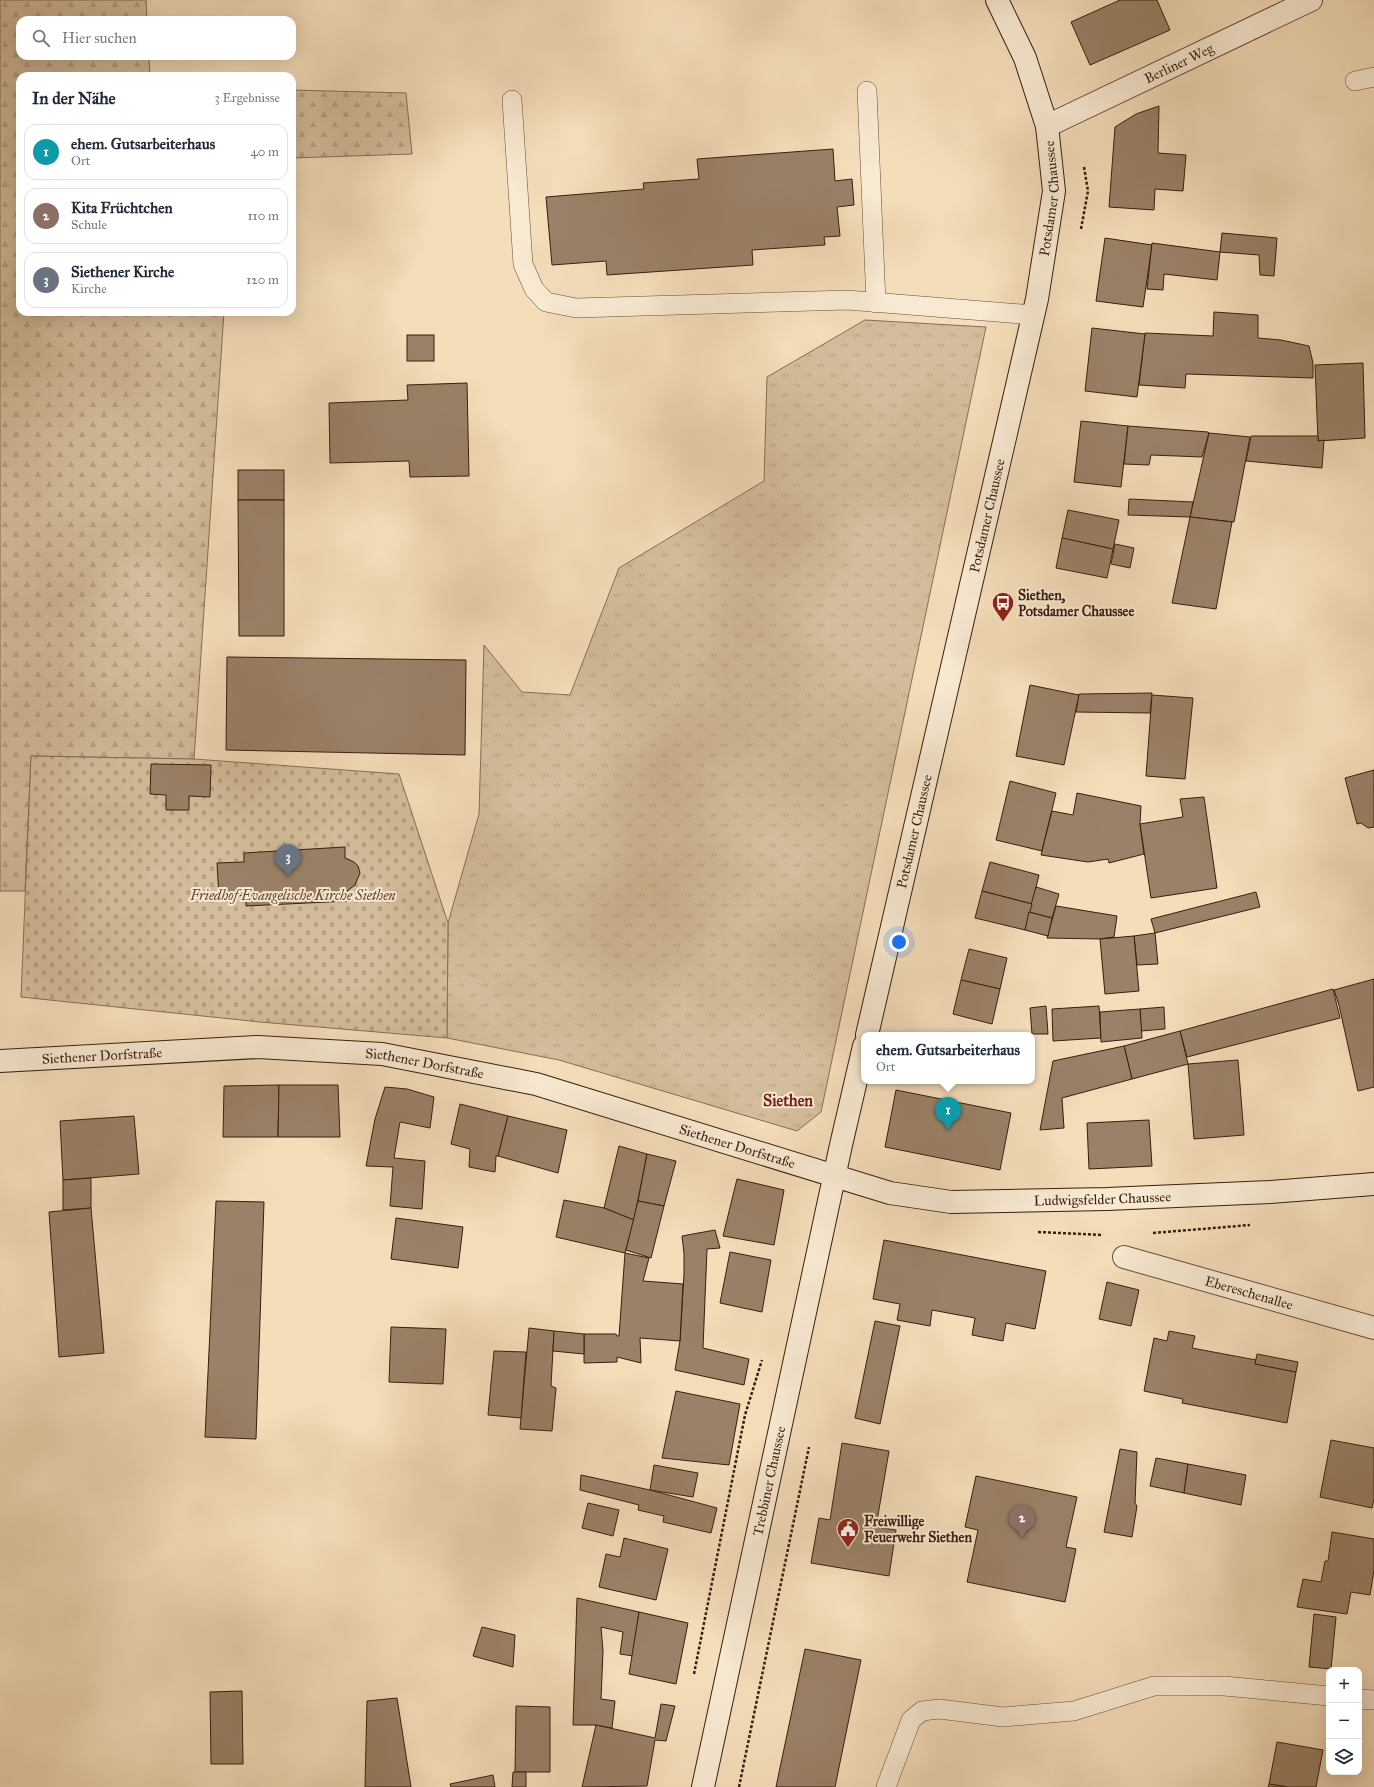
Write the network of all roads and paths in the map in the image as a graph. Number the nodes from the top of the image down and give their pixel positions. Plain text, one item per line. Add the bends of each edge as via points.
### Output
1 (997, 0) edge
2 (1311, 0) edge
3 (1374, 77) edge
4 (1355, 81) dead end
5 (867, 91) dead end
6 (512, 100) dead end
7 (1047, 126) junction
8 (876, 303) junction
9 (1033, 315) junction
10 (868, 1032) edge
11 (861, 1059) edge
12 (0, 1061) edge
13 (834, 1176) junction
14 (1374, 1184) edge
15 (1124, 1257) dead end
16 (1374, 1328) edge
17 (809, 1446) dead end
18 (1326, 1696) edge
19 (1362, 1699) edge
20 (1374, 1700) edge
21 (703, 1787) edge
22 (739, 1787) edge
23 (886, 1787) edge

1 - 7 main road, Potsdamer Chaussee via 1025,58
2 - 7 main road, Berliner Weg
3 - 4 lane
5 - 8 lane
6 - 8 lane via 523,264 534,288 546,302 576,308 847,300
7 - 9 main road, Potsdamer Chaussee via 1054,190
8 - 9 lane
9 - 10 main road, Potsdamer Chaussee
11 - 13 main road
12 - 13 main road, Siethener Dorfstraße via 258,1047 382,1054 536,1084
13 - 14 main road, Ludwigsfelder Chaussee via 890,1193 951,1202 1107,1199 1270,1192
13 - 21 main road, Trebbiner Chaussee
15 - 16 main road, Ebereschenallee
17 - 22 path
18 - 23 lane via 1224,1686 1154,1686 1074,1711 1004,1716 939,1709 922,1711 911,1720
19 - 20 lane

